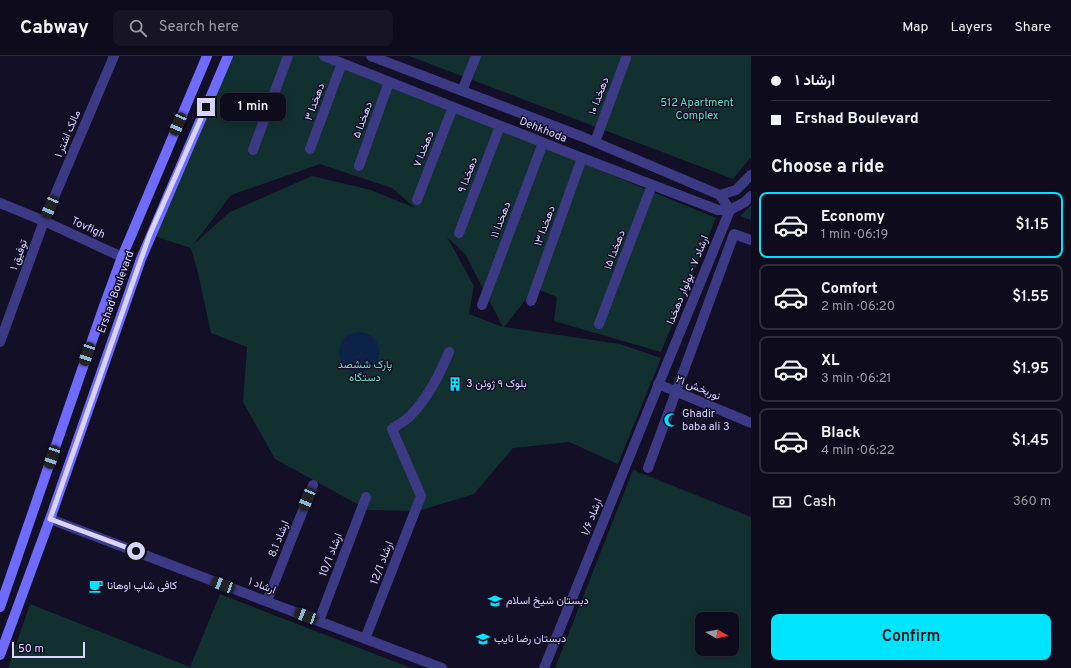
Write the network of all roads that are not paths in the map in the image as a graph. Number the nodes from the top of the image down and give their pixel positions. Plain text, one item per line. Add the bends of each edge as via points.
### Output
1 (114, 56) edge
2 (207, 56) edge
3 (228, 56) edge
4 (288, 56) edge
5 (324, 56) edge
6 (371, 56) edge
7 (476, 56) edge
8 (626, 58) dead end
9 (342, 63) junction
10 (389, 82) junction
11 (462, 91) junction
12 (454, 107) junction
13 (178, 124) junction
14 (500, 126) junction
15 (195, 133) junction
16 (595, 142) junction
17 (543, 143) junction
18 (310, 149) dead end
19 (253, 150) dead end
20 (582, 158) junction
21 (359, 166) dead end
22 (751, 175) edge
23 (652, 185) junction
24 (720, 195) junction
25 (751, 196) edge
26 (417, 200) dead end
27 (0, 203) edge
28 (730, 210) junction
29 (44, 221) junction
30 (459, 233) dead end
31 (751, 240) edge
32 (122, 257) junction
33 (531, 301) dead end
34 (482, 305) dead end
35 (599, 324) dead end
36 (0, 342) edge
37 (449, 352) dead end
38 (660, 380) junction
39 (676, 391) junction
40 (751, 423) edge
41 (648, 468) dead end
42 (313, 485) dead end
43 (366, 497) dead end
44 (50, 519) junction
45 (266, 601) junction
46 (0, 607) edge
47 (319, 621) junction
48 (365, 639) junction
49 (0, 655) edge
50 (442, 668) edge
51 (544, 668) edge

1 - 29 street, مالک اشتر ۱
2 - 13 main road, Ershad Boulevard
3 - 15 main road, Ershad Boulevard
4 - 19 street
5 - 9 street, Dehkhoda
6 - 11 street, Dehkhoda
7 - 11 street
8 - 16 street, دهخدا ۱۰
9 - 10 street, Dehkhoda
9 - 18 street, دهخدا ۳
10 - 12 street, Dehkhoda
10 - 21 street, دهخدا ۵
11 - 16 street, Dehkhoda
12 - 14 street, Dehkhoda
12 - 26 street, دهخدا ۷
13 - 15 main road
13 - 32 main road, Ershad Boulevard
14 - 17 street, Dehkhoda
14 - 30 street, دهخدا ۹
15 - 44 main road, Ershad Boulevard via 150,234
16 - 24 street, Dehkhoda
17 - 20 street, Dehkhoda
17 - 34 street, دهخدا ۱۱
20 - 23 street, Dehkhoda
20 - 33 street, دهخدا ۱۳
22 - 24 street via 736,190
23 - 28 street, Dehkhoda via 718,210
23 - 35 street, دهخدا ۱۵
24 - 28 street
25 - 28 street
27 - 29 street, Tovfigh
28 - 38 street, ارشاد ۷ - بولوار دهخدا
29 - 32 street, Tovfigh
29 - 36 street, توفیق ۱
31 - 39 street via 734,234
32 - 46 main road, Ershad Boulevard
37 - 48 street, ارشاد 12/1 via 424,400 412,415 392,429 421,496
38 - 39 street, نوربخش ۲۱
38 - 51 street, ارشاد ۱/۶
39 - 40 street, نوربخش ۲۱
39 - 41 street
42 - 45 street, ارشاد 8.1
43 - 47 street, ارشاد 10/1
44 - 45 street, ارشاد ۱
44 - 49 main road, Ershad Boulevard
45 - 47 street, ارشاد ۱
47 - 48 street, ارشاد ۱
48 - 50 street, ارشاد ۱

